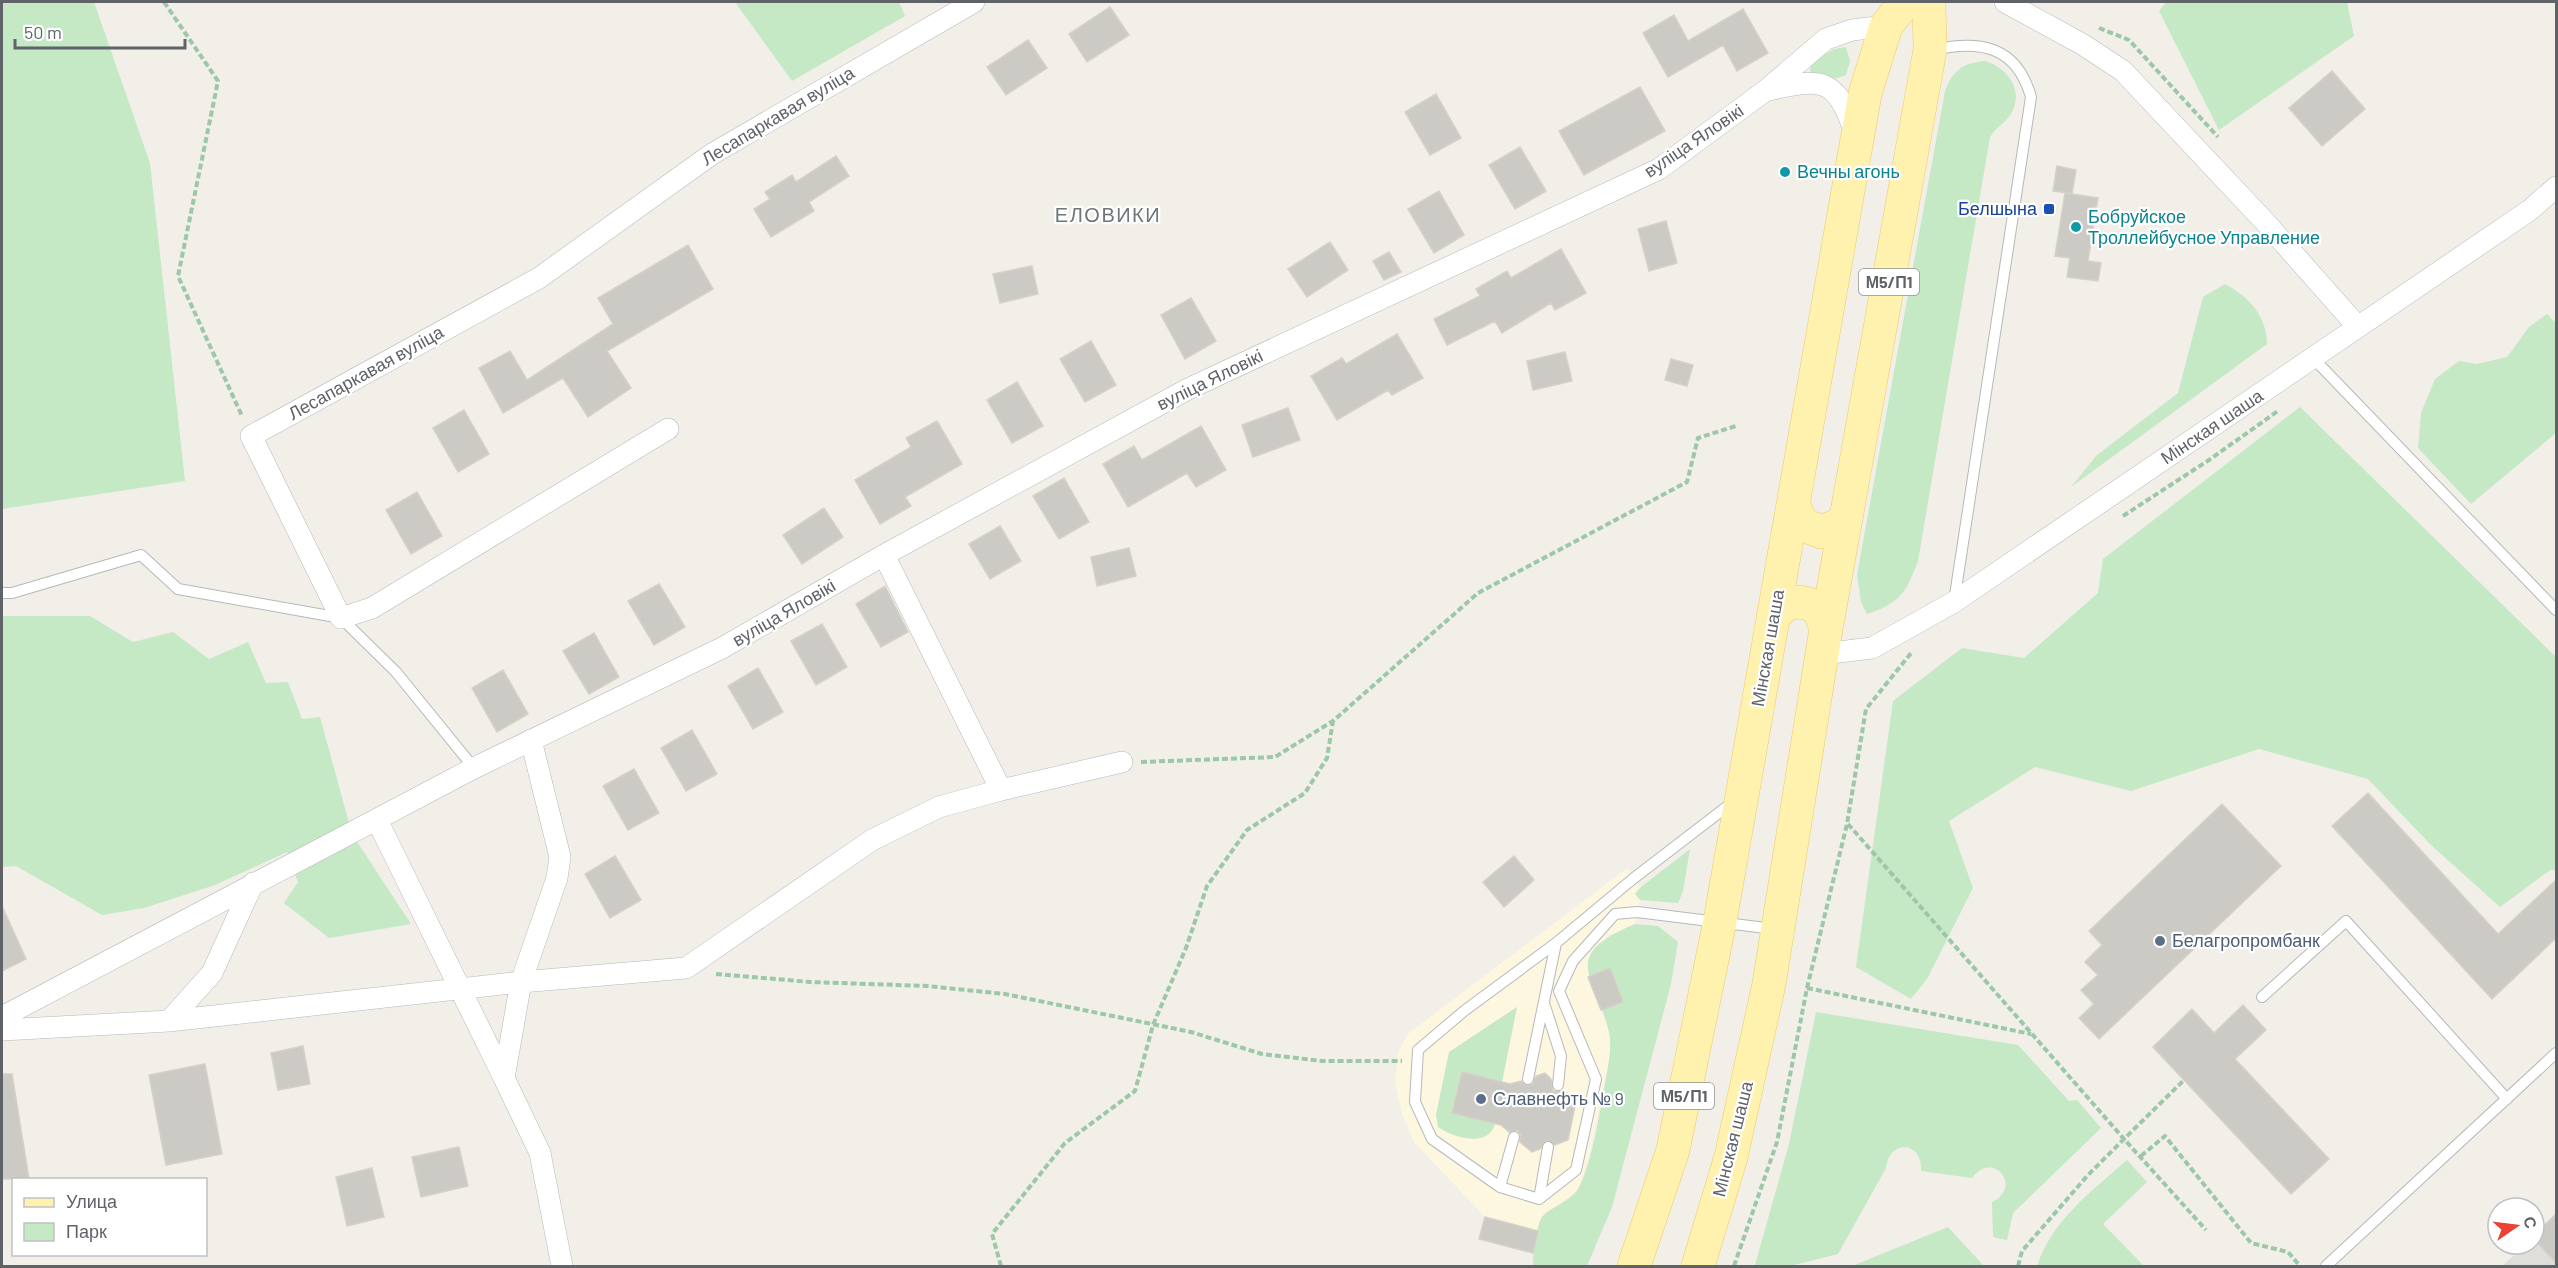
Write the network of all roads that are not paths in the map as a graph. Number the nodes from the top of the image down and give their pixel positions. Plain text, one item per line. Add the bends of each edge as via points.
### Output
1 (974, 2) edge
2 (1929, 2) edge
3 (2006, 2) edge
4 (1896, 14) edge
5 (1930, 50) junction
6 (1765, 91) junction
7 (1856, 135) junction
8 (2556, 187) edge
9 (2358, 327) junction
10 (2313, 358) junction
11 (668, 429) dead end
12 (1793, 504) junction
13 (1847, 514) junction
14 (885, 555) junction
15 (2, 593) edge
16 (1954, 602) junction
17 (2556, 610) edge
18 (341, 618) junction
19 (1773, 618) junction
20 (1824, 642) junction
21 (531, 740) junction
22 (1122, 762) road end
23 (474, 768) junction
24 (1001, 790) junction
25 (1743, 795) junction
26 (377, 820) junction
27 (253, 884) junction
28 (1720, 921) junction
29 (1778, 930) junction
30 (1556, 943) junction
31 (521, 982) junction
32 (461, 990) junction
33 (2262, 997) dead end
34 (1544, 1003) junction
35 (2, 1017) edge
36 (169, 1021) junction
37 (2, 1030) edge
38 (2556, 1053) edge
39 (504, 1078) junction
40 (1528, 1079) dead end
41 (1558, 1085) dead end
42 (2507, 1099) junction
43 (1514, 1137) dead end
44 (1548, 1147) dead end
45 (1500, 1187) junction
46 (1539, 1199) junction
47 (562, 1266) edge
48 (1634, 1266) edge
49 (1698, 1266) edge
50 (2326, 1266) edge

1 - 18 street, Лесапаркавая вуліца via 712,154 539,278 251,436
2 - 5 main road, М5/П1
3 - 9 street via 2122,71
4 - 5 main road via 1899,22 1915,26
4 - 6 street, вуліца Яловікі via 1826,39
4 - 7 main road, Мінская шаша / М5/П1 via 1865,94
5 - 13 main road, Мінская шаша / М5/П1
5 - 16 lane via 1950,46 1992,48 2017,65 2031,97
6 - 7 street via 1802,82 1831,88 1846,107
6 - 14 street, вуліца Яловікі via 1659,169 1188,389
7 - 12 main road, Мінская шаша / М5/П1
8 - 9 street, Мінская шаша via 2530,210
9 - 10 street, Мінская шаша
10 - 16 street, Мінская шаша
10 - 17 lane
11 - 18 street via 372,608
12 - 13 main road via 1802,524 1821,532 1841,524
12 - 19 main road, Мінская шаша / М5/П1
13 - 20 main road, Мінская шаша / М5/П1
14 - 21 street, вуліца Яловікі via 722,648
14 - 24 street
15 - 18 lane via 141,555 178,589
16 - 20 street, Мінская шаша via 1872,648
18 - 23 lane via 396,672
19 - 20 main road via 1779,609 1799,601 1819,609 1824,619
19 - 25 main road, Мінская шаша / М5/П1
20 - 29 main road, Мінская шаша / М5/П1
21 - 23 street, вуліца Яловікі
21 - 31 street via 560,857 557,878
22 - 24 street
23 - 26 street, вуліца Яловікі
24 - 31 street via 939,807 872,840 686,969
25 - 28 main road, Мінская шаша / М5/П1
25 - 30 lane
26 - 27 street, вуліца Яловікі
26 - 32 street
27 - 35 street, вуліца Яловікі
27 - 36 street via 212,973
28 - 29 lane
28 - 46 lane via 1637,912 1615,914 1573,960 1559,991 1596,1079 1575,1170
28 - 48 main road, Мінская шаша / М5/П1 via 1673,1150
29 - 49 main road, Мінская шаша / М5/П1 via 1731,1157
30 - 34 lane
30 - 45 lane via 1418,1050 1415,1102 1432,1139
31 - 32 street
31 - 39 street
32 - 36 street
32 - 39 street
33 - 42 lane via 2346,921
34 - 40 lane
34 - 41 lane via 1561,1056
36 - 37 street
38 - 42 lane
39 - 47 street via 540,1153
42 - 50 lane
43 - 45 lane
44 - 46 lane
45 - 46 lane

